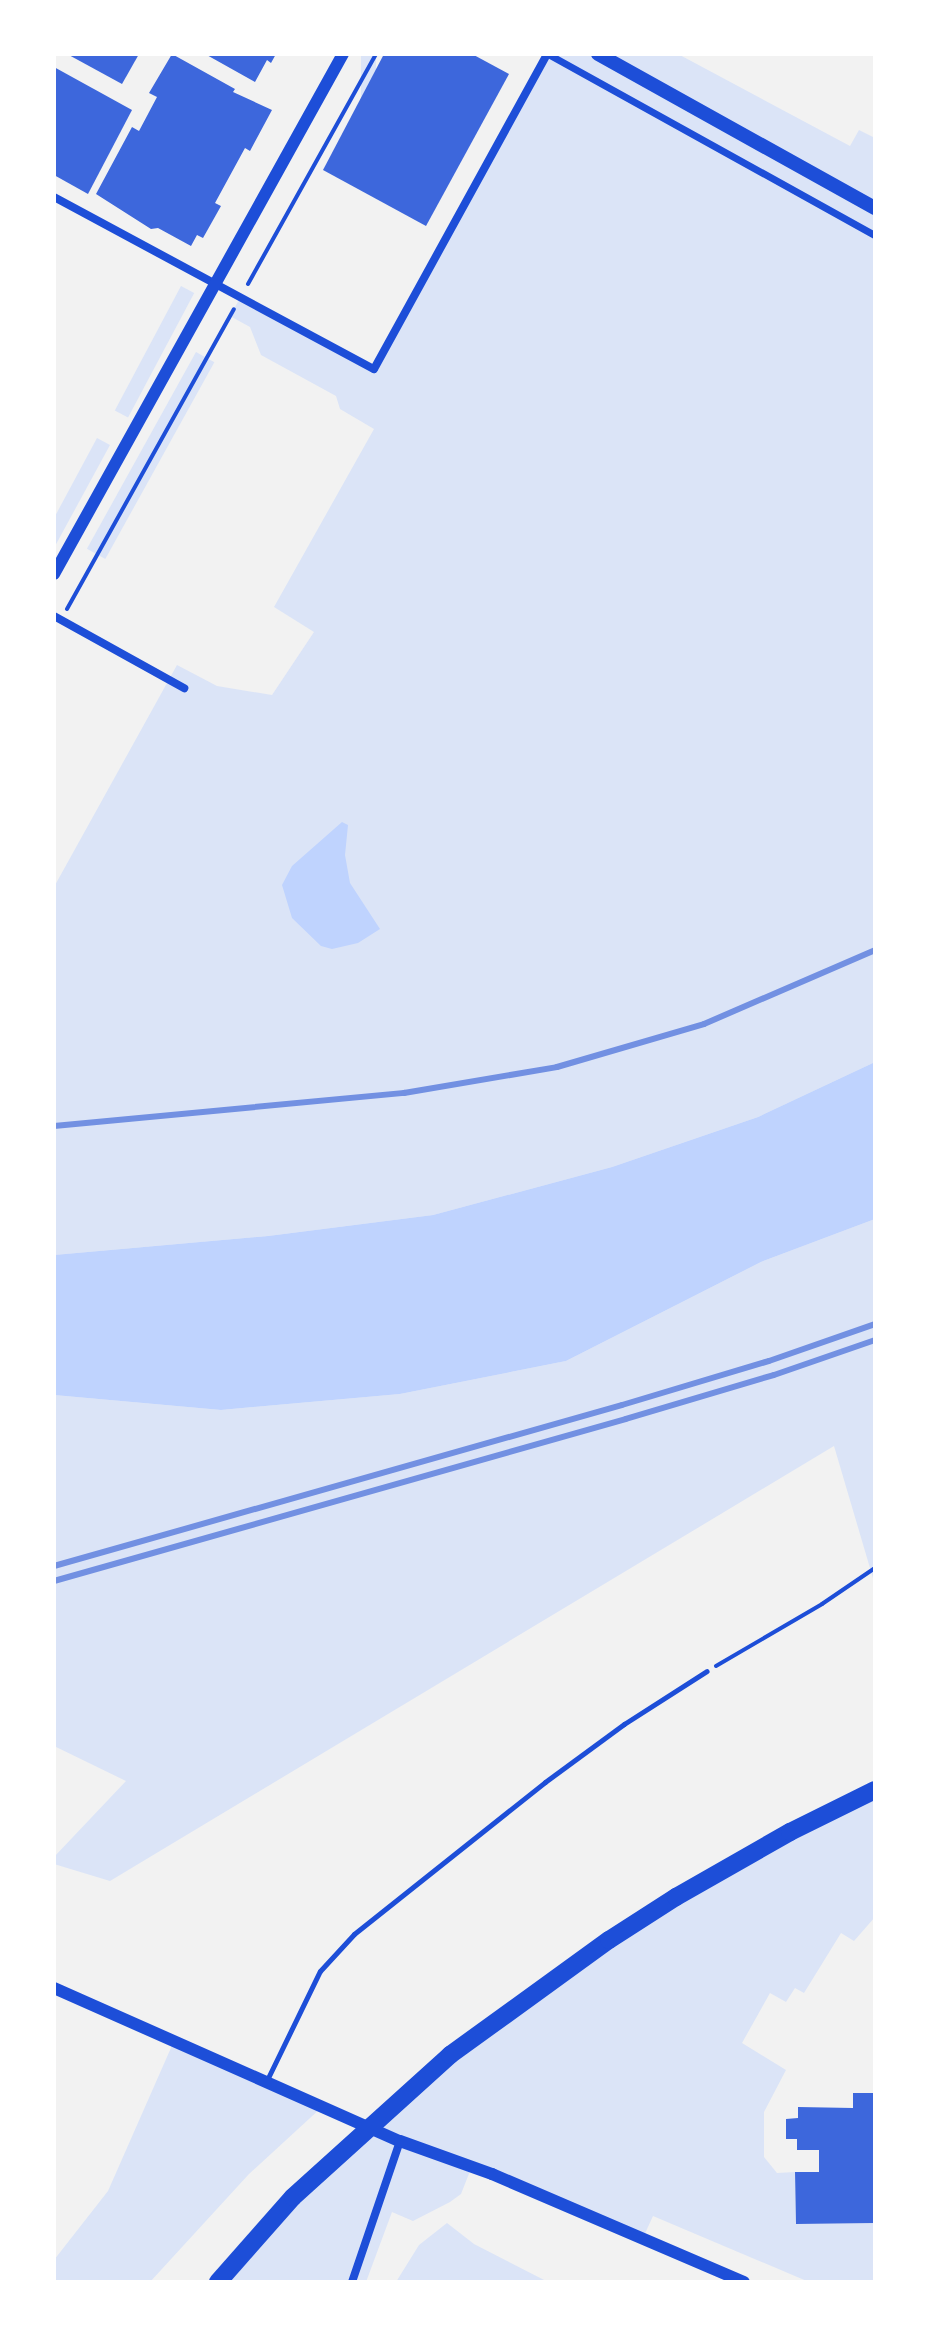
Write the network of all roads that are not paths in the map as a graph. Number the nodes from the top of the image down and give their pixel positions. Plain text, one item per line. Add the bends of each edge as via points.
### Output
1 (343, 54) edge
2 (548, 54) edge
3 (598, 54) edge
4 (54, 197) edge
5 (875, 208) edge
6 (875, 235) edge
7 (215, 284) junction
8 (54, 574) edge
9 (54, 616) edge
10 (184, 688) dead end
11 (707, 1671) road end
12 (875, 1790) edge
13 (54, 1988) edge
14 (266, 2082) junction
15 (400, 2141) junction
16 (218, 2282) edge
17 (352, 2282) edge
18 (744, 2282) edge

1 - 7 street
2 - 6 street
2 - 7 street via 374,369
3 - 5 main road
4 - 7 street
7 - 8 street
9 - 10 street
11 - 14 lane via 556,1774 354,1934 320,1971
12 - 16 highway via 676,1897 450,2055 293,2197
13 - 14 street
14 - 15 street
15 - 17 street
15 - 18 street via 492,2174

